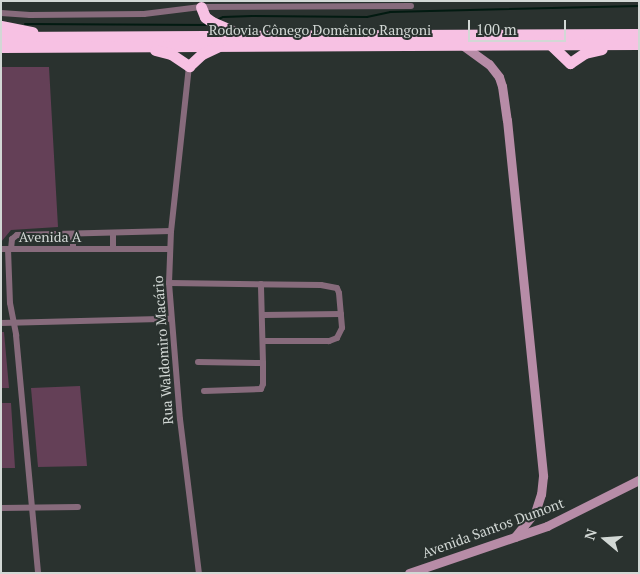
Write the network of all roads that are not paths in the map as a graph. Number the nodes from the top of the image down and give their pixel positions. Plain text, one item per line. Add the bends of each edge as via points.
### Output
1 (411, 6) dead end
2 (201, 7) junction
3 (1, 13) edge
4 (1, 26) edge
5 (639, 34) edge
6 (250, 36) junction
7 (61, 37) junction
8 (1, 38) edge
9 (549, 43) junction
10 (460, 44) junction
11 (639, 44) edge
12 (140, 46) junction
13 (221, 46) junction
14 (1, 47) edge
15 (639, 48) edge
16 (189, 66) junction
17 (171, 231) junction
18 (113, 232) junction
19 (73, 234) junction
20 (7, 249) edge
21 (73, 249) junction
22 (113, 249) junction
23 (170, 249) junction
24 (169, 283) junction
25 (261, 284) junction
26 (342, 314) junction
27 (262, 315) junction
28 (170, 319) junction
29 (1, 323) edge
30 (14, 323) junction
31 (263, 341) junction
32 (198, 362) dead end
33 (263, 363) junction
34 (204, 391) dead end
35 (639, 480) edge
36 (78, 507) dead end
37 (1, 508) edge
38 (32, 508) junction
39 (515, 537) junction
40 (38, 573) edge
41 (199, 573) edge
42 (409, 573) edge

1 - 2 street
2 - 3 street via 144,14 30,16
2 - 6 highway via 205,17 216,25
4 - 7 highway
5 - 6 highway, Rodovia Cônego Domênico Rangoni
6 - 7 highway, Rodovia Cônego Domênico Rangoni
7 - 8 highway, Rodovia Cônego Domênico Rangoni
9 - 10 highway, Rodovia Cônego Domênico Rangoni
9 - 11 highway, Rodovia Cônego Domênico Rangoni
9 - 15 highway via 570,63 590,50
10 - 13 highway, Rodovia Cônego Domênico Rangoni
10 - 39 main road via 489,64 499,76 507,120 543,476 535,512
12 - 13 highway, Rodovia Cônego Domênico Rangoni
12 - 14 highway, Rodovia Cônego Domênico Rangoni
12 - 16 highway via 171,54
13 - 16 highway via 202,54
16 - 17 street, Rua Waldomiro Macário
17 - 18 street, Avenida A
17 - 23 street, Rua Waldomiro Macário
18 - 19 street, Avenida A
18 - 22 street
19 - 20 street, Avenida A via 17,235
19 - 21 street
20 - 21 street, Avenida A
20 - 30 street
21 - 22 street, Avenida A
22 - 23 street, Avenida A
23 - 24 street, Rua Waldomiro Macário
24 - 25 street
24 - 28 street, Rua Waldomiro Macário
25 - 26 street via 337,288
25 - 27 street
26 - 27 street
26 - 31 street via 342,328 337,338 329,341
27 - 31 street
28 - 30 street
28 - 41 street, Rua Waldomiro Macário
29 - 30 street
30 - 38 street
31 - 33 street
32 - 33 street
33 - 34 street via 261,389
35 - 39 main road, Avenida Santos Dumont via 576,513
36 - 38 street
37 - 38 street
38 - 40 street
39 - 42 main road, Avenida Santos Dumont

